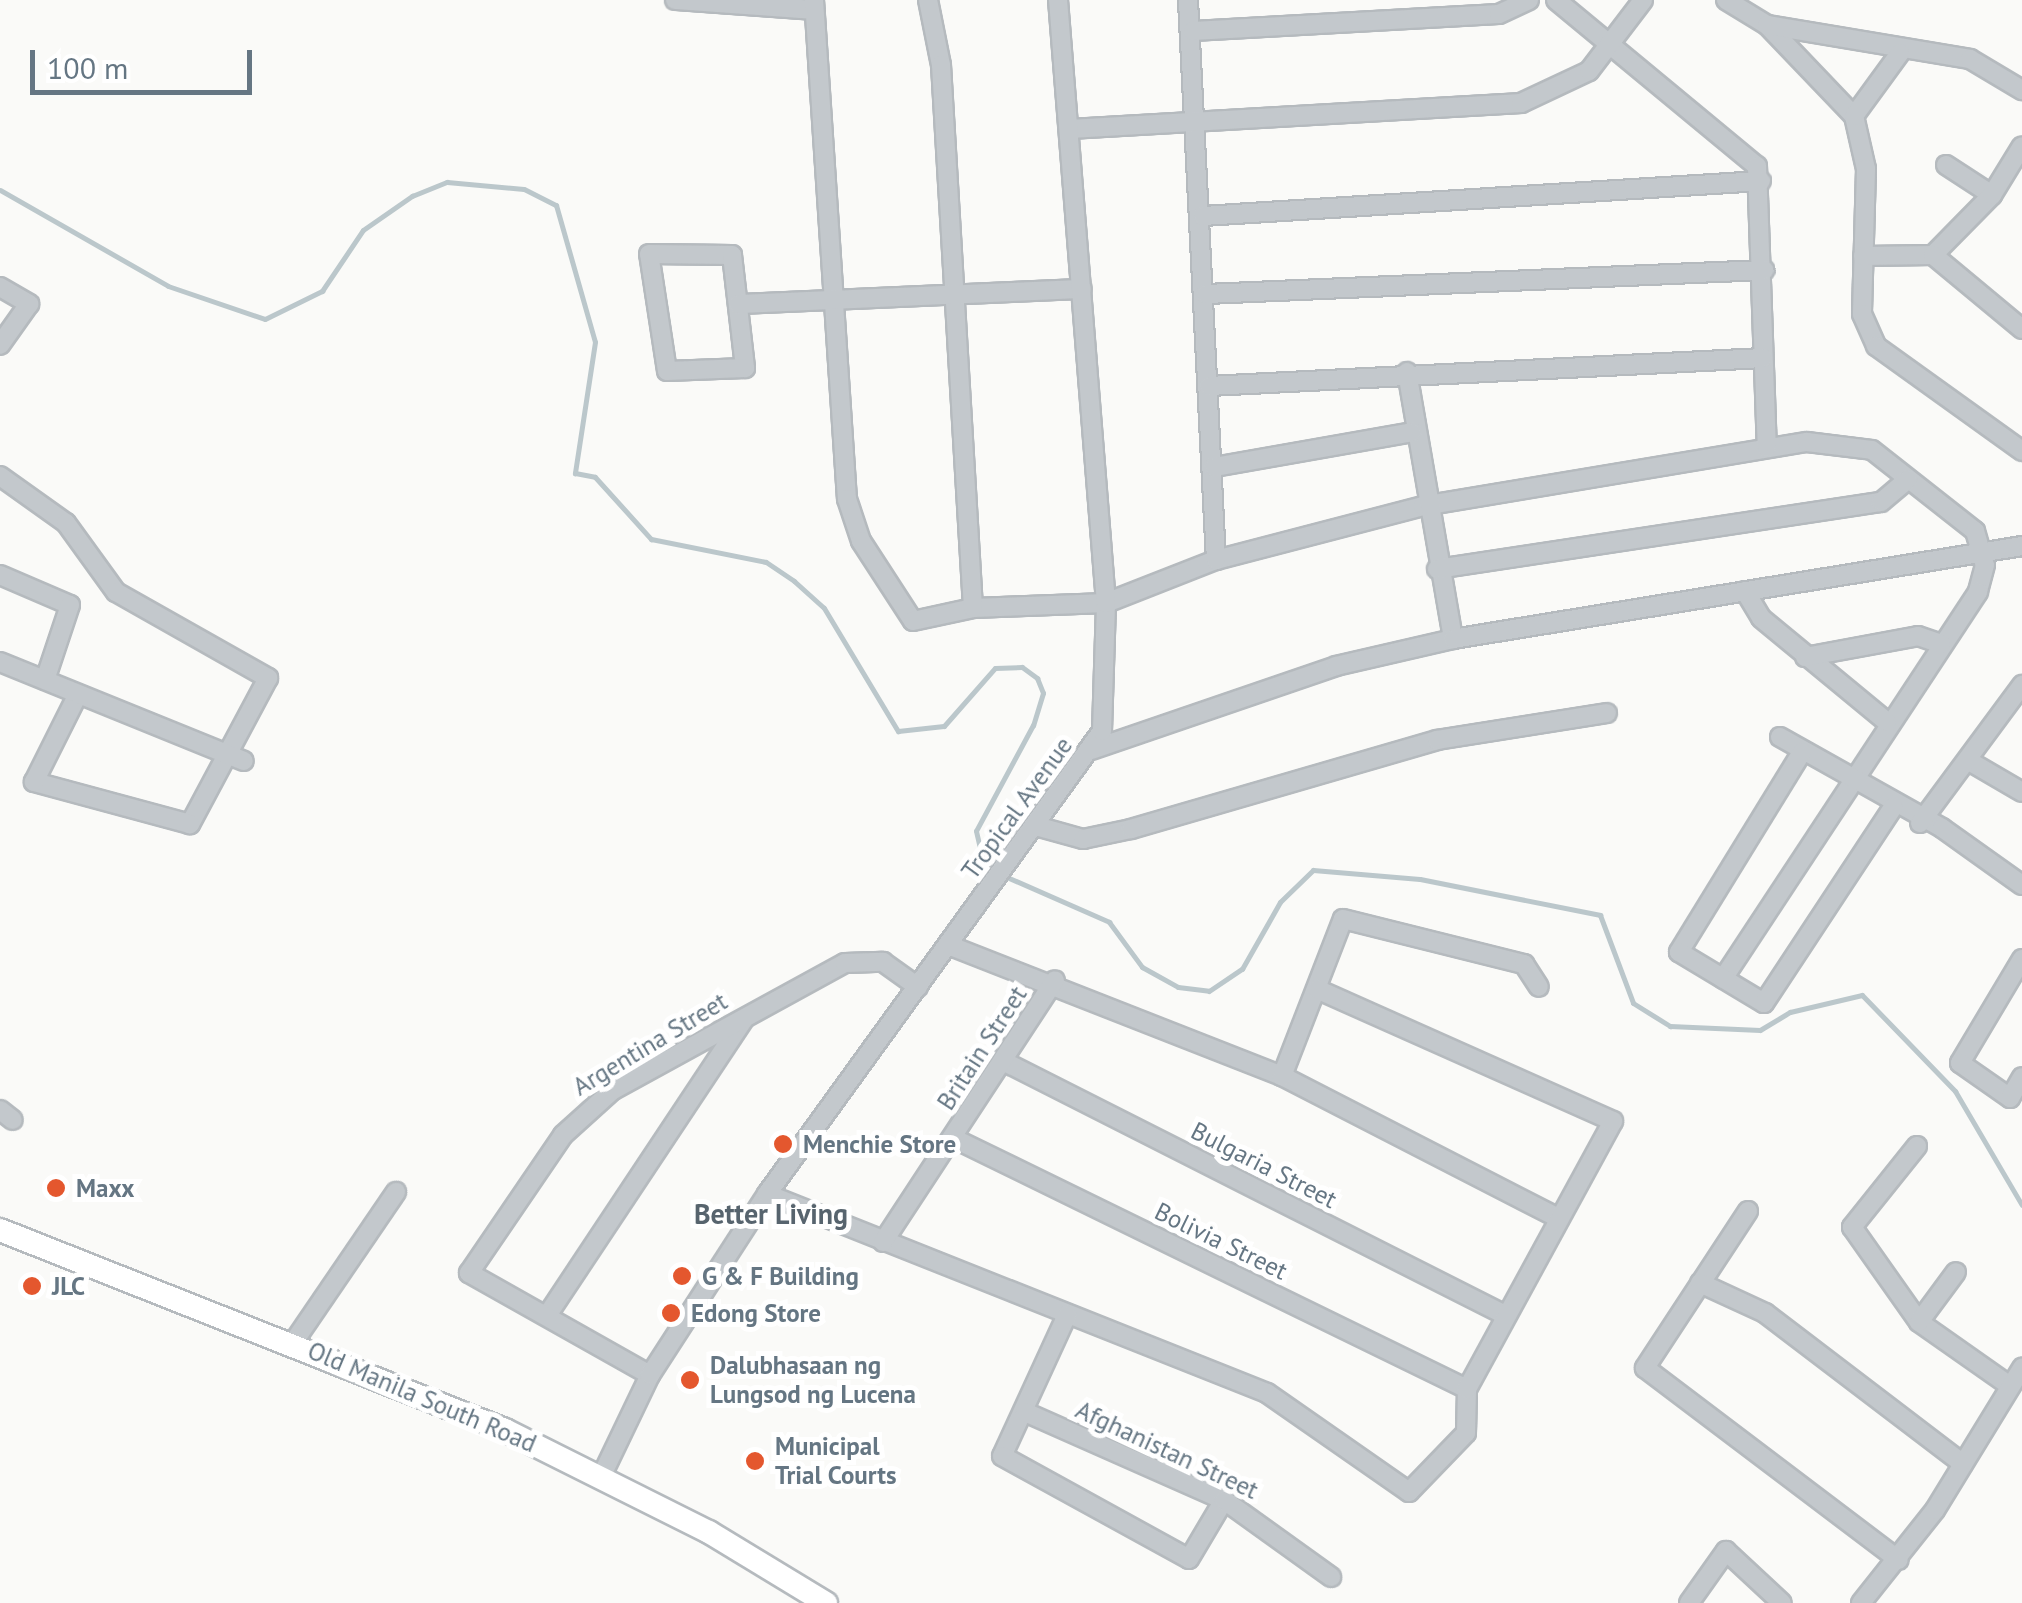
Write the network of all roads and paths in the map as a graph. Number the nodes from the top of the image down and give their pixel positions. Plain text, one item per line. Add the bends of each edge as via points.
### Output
1 (675, 0) edge
2 (928, 0) edge
3 (1058, 0) edge
4 (1188, 0) edge
5 (1529, 0) edge
6 (1556, 0) edge
7 (1643, 0) edge
8 (1726, 0) edge
9 (710, 4) edge
10 (814, 5) edge
11 (1768, 25) junction
12 (1193, 31) junction
13 (1610, 42) junction
14 (1900, 53) junction
15 (2022, 90) edge
16 (1854, 116) junction
17 (1198, 124) junction
18 (1070, 128) junction
19 (2022, 146) edge
20 (1946, 166) dead end
21 (1761, 181) junction
22 (1992, 196) junction
23 (1204, 216) junction
24 (1932, 255) junction
25 (1864, 256) junction
26 (1764, 270) junction
27 (0, 287) edge
28 (1082, 289) junction
29 (1206, 294) junction
30 (952, 295) junction
31 (832, 300) junction
32 (738, 304) junction
33 (2018, 319) edge
34 (0, 345) edge
35 (1762, 358) junction
36 (1407, 372) junction
37 (1210, 386) junction
38 (1412, 432) junction
39 (1767, 448) junction
40 (2022, 451) edge
41 (1214, 466) junction
42 (0, 476) edge
43 (1908, 479) junction
44 (1423, 506) junction
45 (2022, 546) edge
46 (1983, 551) junction
47 (1216, 560) junction
48 (1438, 569) junction
49 (0, 574) edge
50 (1745, 590) junction
51 (1106, 603) junction
52 (973, 608) junction
53 (1453, 639) junction
54 (1941, 644) junction
55 (1805, 657) junction
56 (0, 662) edge
57 (44, 680) junction
58 (2022, 685) edge
59 (78, 694) junction
60 (1607, 713) dead end
61 (1887, 722) junction
62 (1780, 737) dead end
63 (1091, 750) junction
64 (1802, 752) junction
65 (236, 758) junction
66 (1969, 761) junction
67 (1848, 777) junction
68 (2022, 792) edge
69 (1892, 807) junction
70 (1920, 823) junction
71 (1036, 826) junction
72 (2022, 885) edge
73 (948, 945) junction
74 (2022, 959) edge
75 (1723, 978) junction
76 (1055, 980) junction
77 (918, 986) junction
78 (1539, 987) dead end
79 (1318, 989) junction
80 (747, 1015) junction
81 (1003, 1061) junction
82 (1282, 1076) junction
83 (2022, 1078) edge
84 (953, 1138) junction
85 (1917, 1146) dead end
86 (396, 1192) dead end
87 (766, 1194) junction
88 (1748, 1210) dead end
89 (1556, 1217) junction
90 (0, 1230) edge
91 (882, 1242) junction
92 (1956, 1272) dead end
93 (1700, 1283) junction
94 (548, 1314) junction
95 (1503, 1314) junction
96 (1067, 1315) junction
97 (1919, 1322) junction
98 (293, 1343) junction
99 (2022, 1368) edge
100 (650, 1374) junction
101 (2010, 1386) junction
102 (1467, 1389) junction
103 (1025, 1412) junction
104 (1963, 1464) junction
105 (602, 1474) junction
106 (1224, 1500) junction
107 (1898, 1560) junction
108 (1331, 1577) dead end
109 (826, 1603) edge
110 (1690, 1603) edge
111 (1782, 1603) edge
112 (1861, 1603) edge

1 - 9 street
2 - 30 street via 941,65
3 - 18 street, Tropical Avenue
4 - 12 street
5 - 12 street via 1500,14
6 - 13 street
7 - 13 street
8 - 11 street
9 - 10 street
10 - 31 street
11 - 14 street
11 - 16 street
12 - 17 street
13 - 17 street via 1556,94 1521,102
13 - 21 street via 1748,151
14 - 15 street via 1970,59
14 - 16 street
16 - 25 street via 1866,169
17 - 18 street
17 - 23 street
18 - 28 street, Tropical Avenue
19 - 22 street
20 - 22 street
21 - 23 street
21 - 26 street
22 - 24 street
23 - 29 street
24 - 25 street
24 - 33 street
25 - 40 street via 1862,314 1876,346
26 - 29 street
26 - 35 street
27 - 34 street via 29,304
28 - 30 street
28 - 51 street, Tropical Avenue
29 - 37 street
30 - 31 street
30 - 52 street
31 - 32 street
31 - 52 street via 838,436 861,541 912,622
32 - 32 street via 746,368 667,371 649,254 732,256
35 - 36 street
35 - 39 street
36 - 37 street
36 - 38 street
37 - 41 street
38 - 41 street
38 - 44 street
39 - 43 street via 1854,443
39 - 44 street
41 - 47 street
42 - 65 street via 66,524 116,592 265,672 268,686
43 - 46 street via 1975,531
43 - 48 street via 1880,502
44 - 47 street
44 - 48 street
45 - 46 street
46 - 50 street
46 - 54 street via 1978,592
47 - 51 street
48 - 53 street
49 - 57 street via 70,604
50 - 53 street
50 - 55 street
51 - 52 street
51 - 63 street, Tropical Avenue via 1109,708
53 - 63 street via 1336,666
54 - 55 street via 1918,636
54 - 61 street
55 - 61 street
56 - 57 street
57 - 59 street
58 - 66 street
59 - 65 street
59 - 65 street via 34,782 190,824
60 - 71 street via 1436,740 1131,830 1082,839
61 - 67 street
62 - 64 street
63 - 71 street, Tropical Avenue
64 - 67 street
64 - 75 street via 1679,952
66 - 68 street
66 - 70 street
67 - 69 street
67 - 75 street
69 - 70 street
69 - 75 street via 1764,1003
70 - 72 street via 1942,828
71 - 73 street, Tropical Avenue
73 - 76 street
73 - 77 street, Tropical Avenue
74 - 83 street via 1960,1063 2010,1098
76 - 81 street, Britain Street
76 - 82 street
77 - 80 street, Argentina Street via 882,962 857,959
77 - 87 street, Tropical Avenue
78 - 79 street via 1524,964 1343,919
79 - 82 street
79 - 89 street via 1613,1121
80 - 94 street
80 - 94 street, Argentina Street via 576,1118 469,1273
81 - 84 street, Britain Street
81 - 95 street, Bulgaria Street
82 - 89 street
84 - 91 street, Britain Street
84 - 102 street, Bolivia Street
85 - 97 street via 1852,1227
86 - 98 street
87 - 91 street
87 - 100 street, Tropical Avenue
88 - 93 street
89 - 95 street
90 - 98 main road, Old Manila South Road
91 - 96 street
92 - 97 street
93 - 104 street via 1765,1313
93 - 107 street via 1645,1368
94 - 100 street
95 - 102 street
96 - 102 street via 1267,1393 1410,1492 1466,1433
96 - 103 street
97 - 101 street
98 - 105 main road, Old Manila South Road
99 - 101 street
100 - 105 street, Tropical Avenue
101 - 104 street
103 - 106 street, Afghanistan Street
103 - 106 street via 1002,1456 1190,1559
104 - 107 street
105 - 109 main road, Old Manila South Road
106 - 108 street, Afghanistan Street
107 - 112 street
110 - 111 street via 1726,1551

